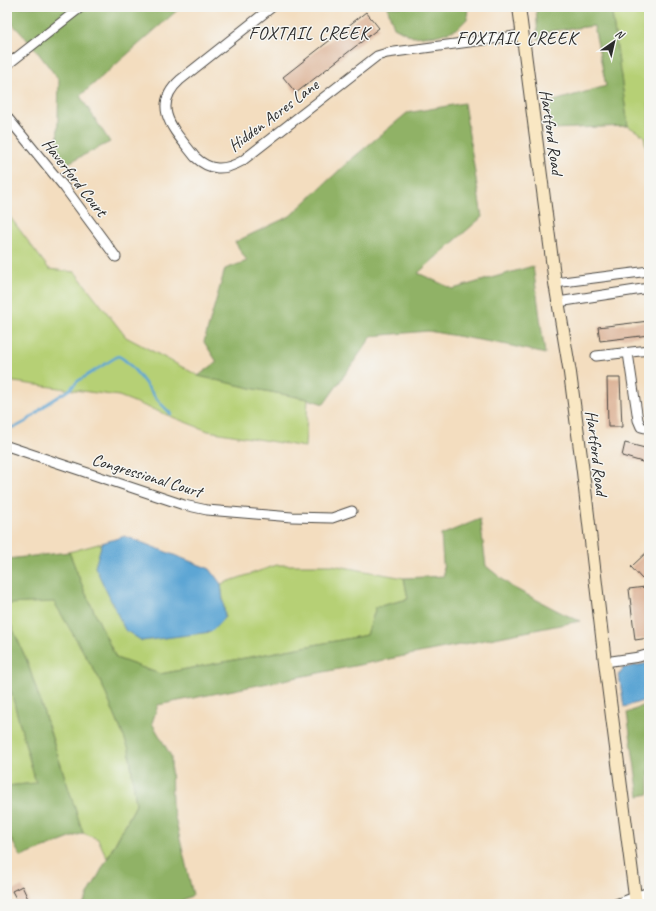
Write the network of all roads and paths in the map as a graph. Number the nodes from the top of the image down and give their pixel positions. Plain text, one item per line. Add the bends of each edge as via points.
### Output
1 (80, 7) edge
2 (272, 7) edge
3 (519, 7) edge
4 (522, 35) junction
5 (7, 65) edge
6 (7, 117) edge
7 (116, 257) dead end
8 (649, 271) edge
9 (555, 283) junction
10 (649, 288) edge
11 (558, 302) junction
12 (649, 350) edge
13 (628, 353) junction
14 (596, 356) dead end
15 (649, 429) edge
16 (7, 446) edge
17 (352, 511) dead end
18 (649, 654) edge
19 (605, 662) junction
20 (649, 892) edge
21 (636, 900) edge
22 (649, 901) edge
23 (616, 904) edge

1 - 5 street
2 - 4 street, Hidden Acres Lane via 174,85 167,98 166,112 171,126 195,157 212,167 226,168 242,161 377,56
3 - 4 main road, Hartford Road
4 - 9 main road, Hartford Road
6 - 7 street, Haverford Court via 65,188
8 - 9 street
9 - 11 main road, Hartford Road
10 - 11 street
11 - 19 main road, Hartford Road via 582,464
12 - 13 street
13 - 14 street
13 - 15 street via 638,420 641,427
16 - 17 street, Congressional Court via 184,505 207,510 332,518
18 - 19 street
19 - 21 main road, Hartford Road
20 - 21 street
21 - 22 street
21 - 23 street

